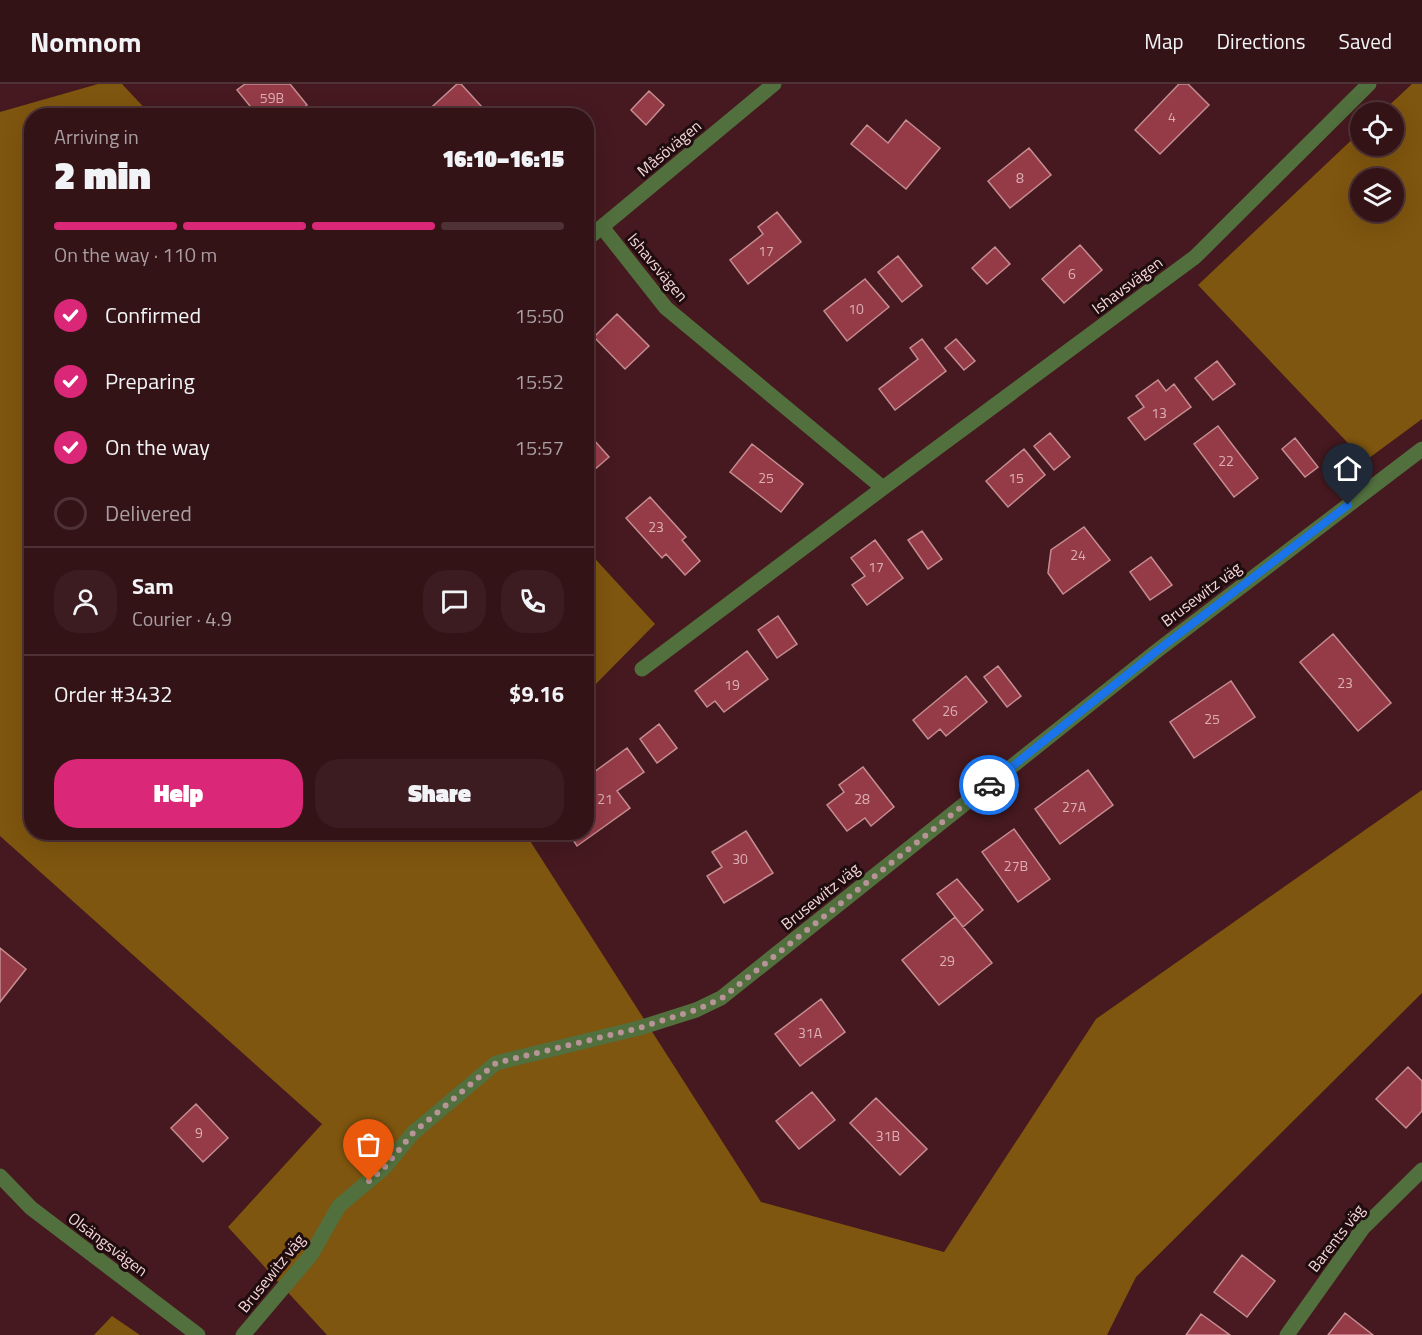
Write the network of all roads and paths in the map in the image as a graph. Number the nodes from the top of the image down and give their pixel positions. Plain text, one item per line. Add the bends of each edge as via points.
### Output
1 (774, 84) edge
2 (1369, 84) edge
3 (602, 227) junction
4 (594, 234) edge
5 (1422, 449) edge
6 (883, 488) junction
7 (642, 669) dead end
8 (1422, 1170) edge
9 (0, 1176) edge
10 (198, 1335) edge
11 (243, 1335) edge
12 (1287, 1335) edge

1 - 3 street, Måsövägen
2 - 6 street, Ishavsvägen via 1195,257
3 - 4 street, Måsövägen
3 - 6 street, Ishavsvägen via 666,308
5 - 11 street, Brusewitz väg via 1158,650 722,998 639,1028 496,1063 413,1133 384,1168 339,1206 311,1255
6 - 7 street, Ishavsvägen
8 - 12 street, Barents väg via 1363,1228
9 - 10 street, Olsängsvägen via 31,1208

